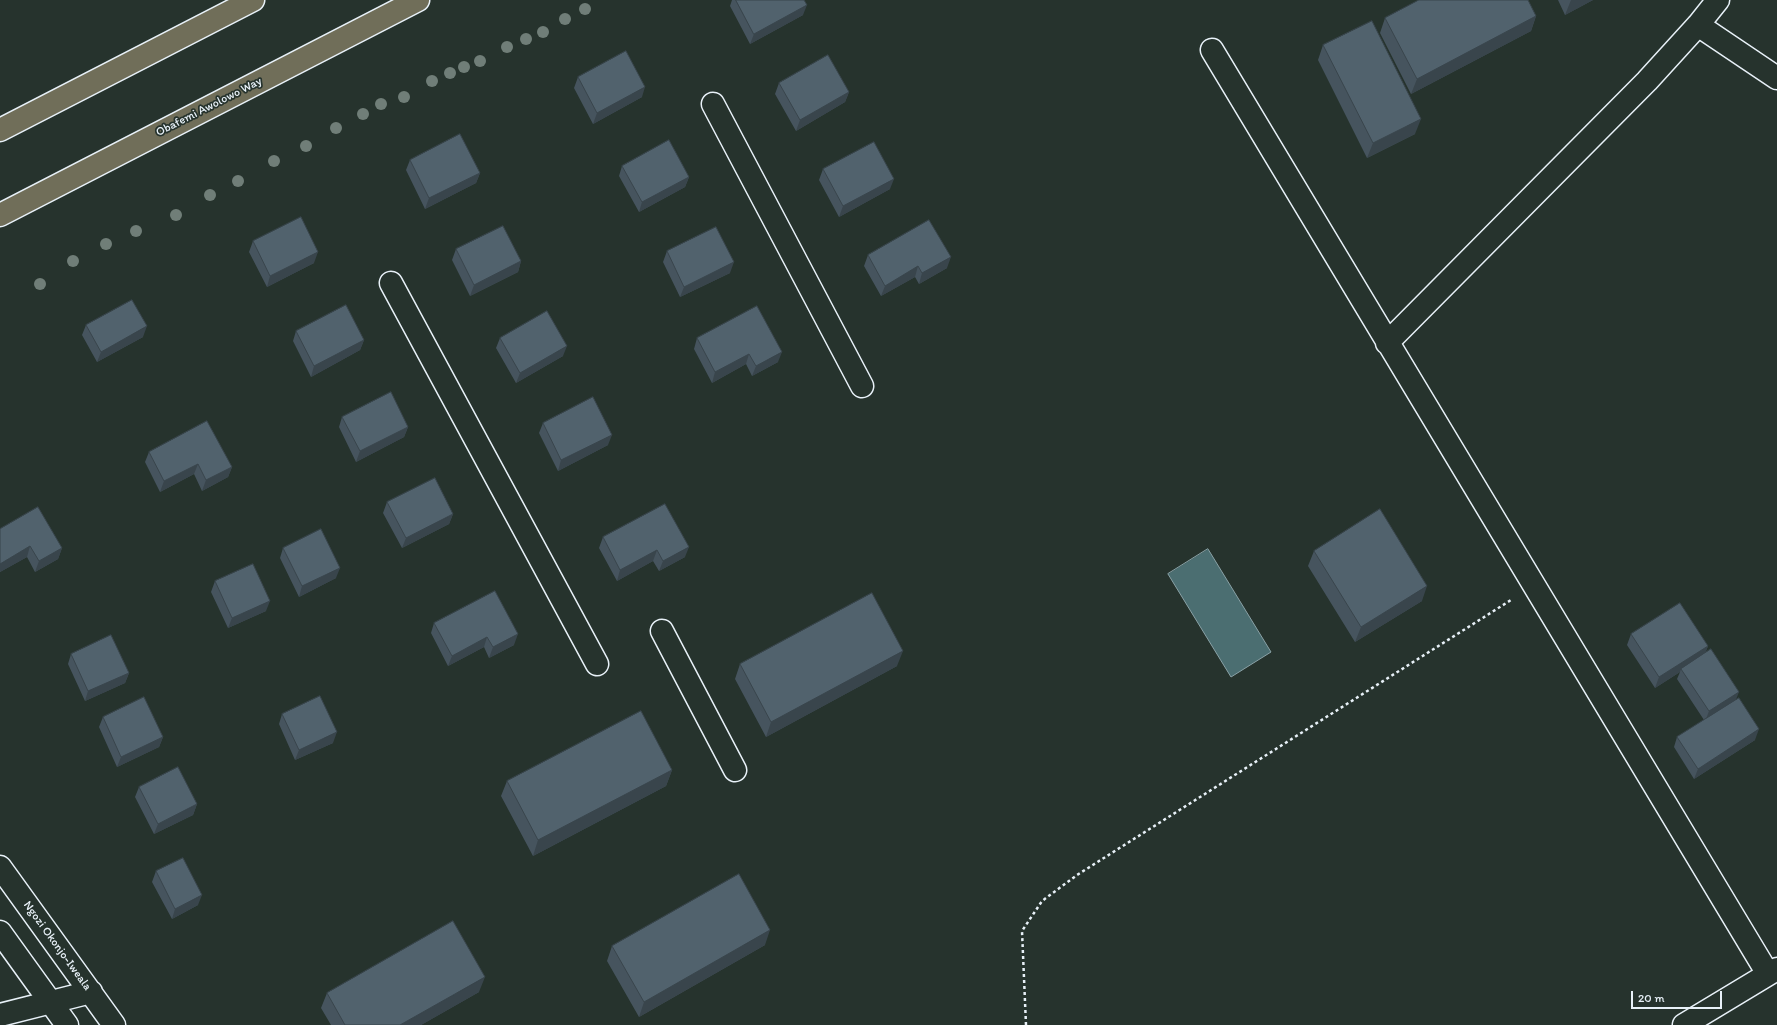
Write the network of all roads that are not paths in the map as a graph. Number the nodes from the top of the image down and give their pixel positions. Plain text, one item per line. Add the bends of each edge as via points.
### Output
1 (252, 0) edge
2 (418, 0) edge
3 (1718, 0) edge
4 (1698, 25) junction
5 (1212, 50) dead end
6 (1777, 78) edge
7 (713, 104) dead end
8 (0, 130) edge
9 (0, 215) edge
10 (391, 283) dead end
11 (1387, 343) junction
12 (862, 386) dead end
13 (662, 631) dead end
14 (597, 664) dead end
15 (735, 770) dead end
16 (0, 867) edge
17 (0, 932) edge
18 (1772, 972) edge
19 (91, 992) junction
20 (52, 1003) junction
21 (0, 1015) edge
22 (67, 1025) edge
23 (114, 1025) edge
24 (1684, 1025) edge

1 - 8 main road
2 - 9 main road, Obafemi Awolowo Way
3 - 4 street
4 - 6 street
4 - 11 street via 1647,81
5 - 11 street
7 - 12 street
10 - 14 street
11 - 18 street
13 - 15 street
16 - 19 street, Ngozi Okonjo-Iweala
17 - 20 street
18 - 24 street
19 - 20 street
19 - 23 street, Ngozi Okonjo-Iweala
20 - 21 street
20 - 22 street

